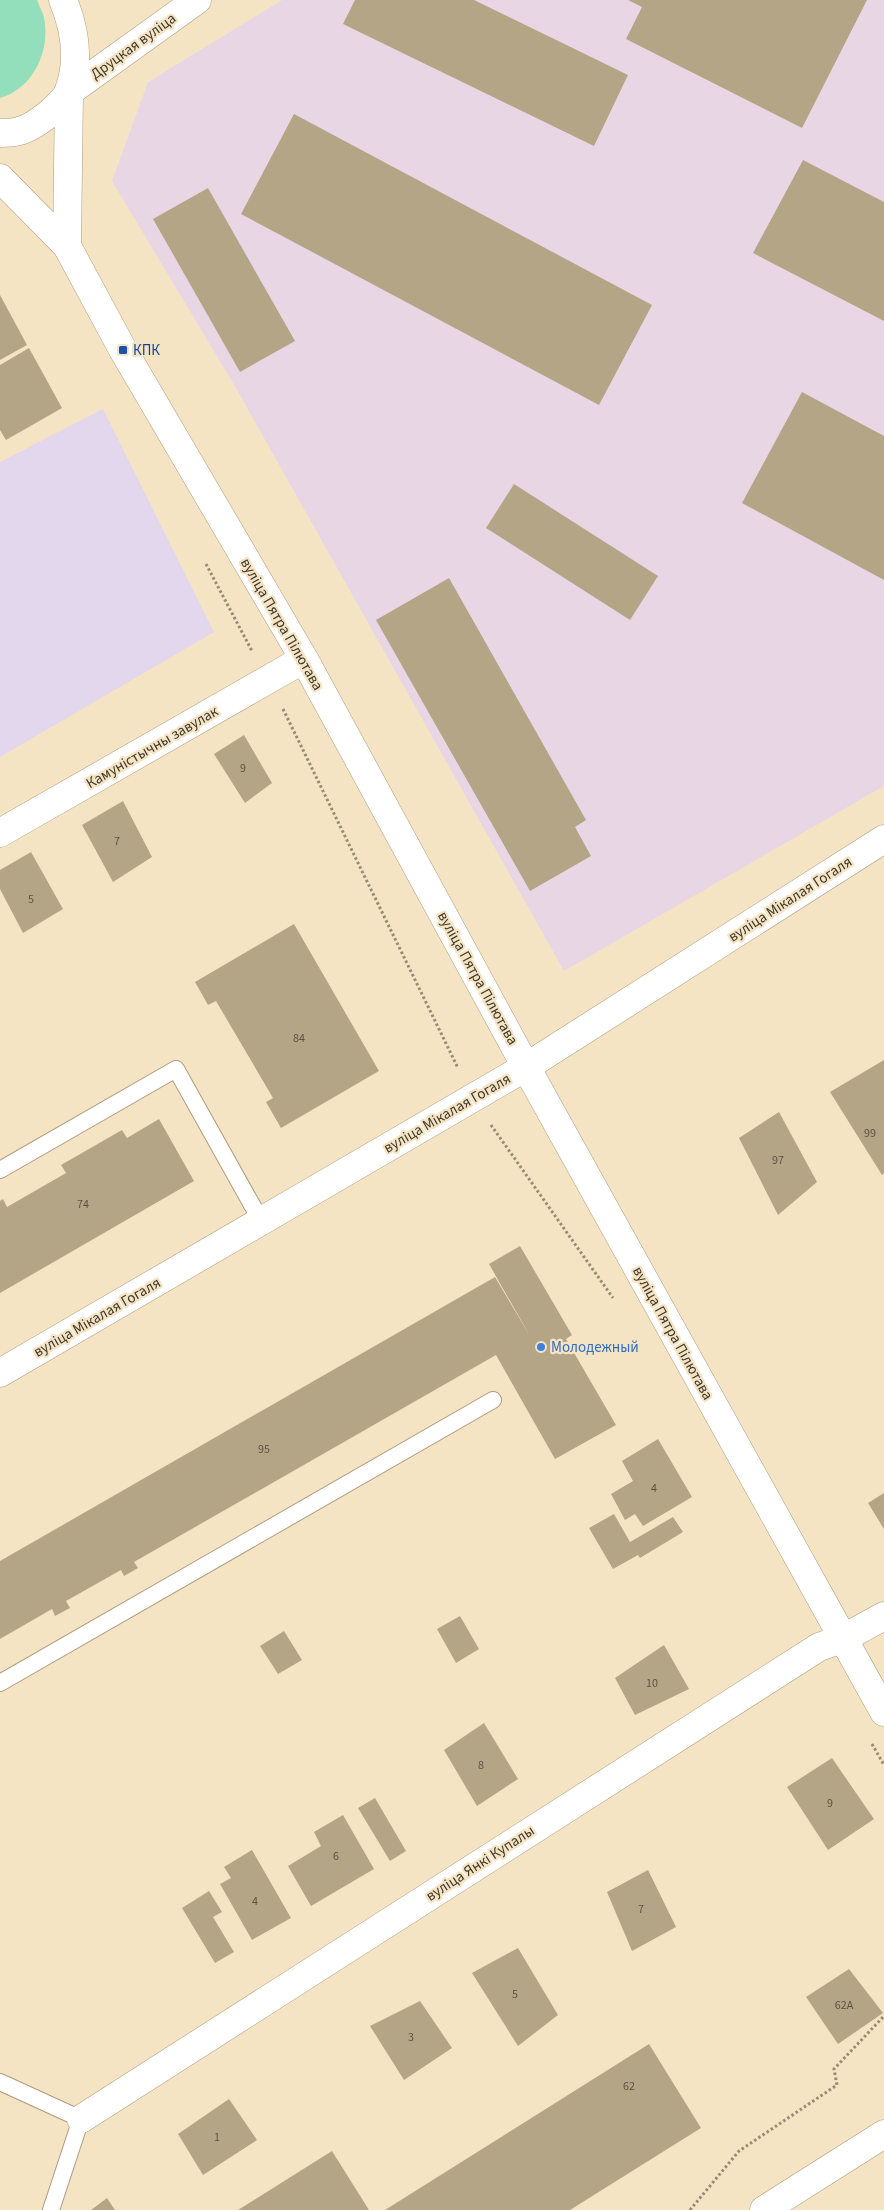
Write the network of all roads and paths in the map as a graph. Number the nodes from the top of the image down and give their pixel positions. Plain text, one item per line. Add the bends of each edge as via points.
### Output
1 (63, 0) edge
2 (197, 0) edge
3 (69, 92) junction
4 (0, 133) edge
5 (0, 178) edge
6 (67, 246) junction
7 (205, 561) dead end
8 (304, 659) junction
9 (268, 681) junction
10 (0, 833) edge
11 (884, 838) edge
12 (526, 1067) junction
13 (473, 1099) junction
14 (0, 1170) edge
15 (261, 1221) junction
16 (614, 1299) dead end
17 (0, 1373) edge
18 (493, 1400) dead end
19 (884, 1616) edge
20 (842, 1639) junction
21 (0, 1683) edge
22 (884, 1712) edge
23 (870, 1741) dead end
24 (884, 1765) edge
25 (884, 2016) edge
26 (0, 2082) edge
27 (80, 2119) junction
28 (884, 2134) edge
29 (51, 2210) edge
30 (690, 2210) edge
31 (764, 2210) edge

1 - 3 street, Друцкая вуліца via 72,21 76,54
2 - 3 street, Друцкая вуліца
3 - 4 street, Друцкая вуліца via 50,114 35,123 20,131
3 - 6 street, вуліца Пятра Пілютава
5 - 6 street, вуліца Пятра Пілютава
6 - 8 street, вуліца Пятра Пілютава via 123,350
7 - 9 path
8 - 9 street, Камуністычны завулак
8 - 12 street, вуліца Пятра Пілютава
9 - 10 street, Камуністычны завулак
9 - 13 path
11 - 12 street, вуліца Мікалая Гогаля
12 - 13 street, вуліца Мікалая Гогаля
12 - 20 street, вуліца Пятра Пілютава
13 - 15 street, вуліца Мікалая Гогаля
13 - 16 path
14 - 15 lane via 176,1069
15 - 17 street, вуліца Мікалая Гогаля
18 - 21 lane
19 - 20 street, вуліца Янкі Купалы
20 - 22 street, вуліца Пятра Пілютава
20 - 27 street, вуліца Янкі Купалы via 819,1647
23 - 24 path
25 - 30 path via 834,2069 837,2085 739,2151
26 - 27 lane
27 - 29 lane
28 - 31 street

